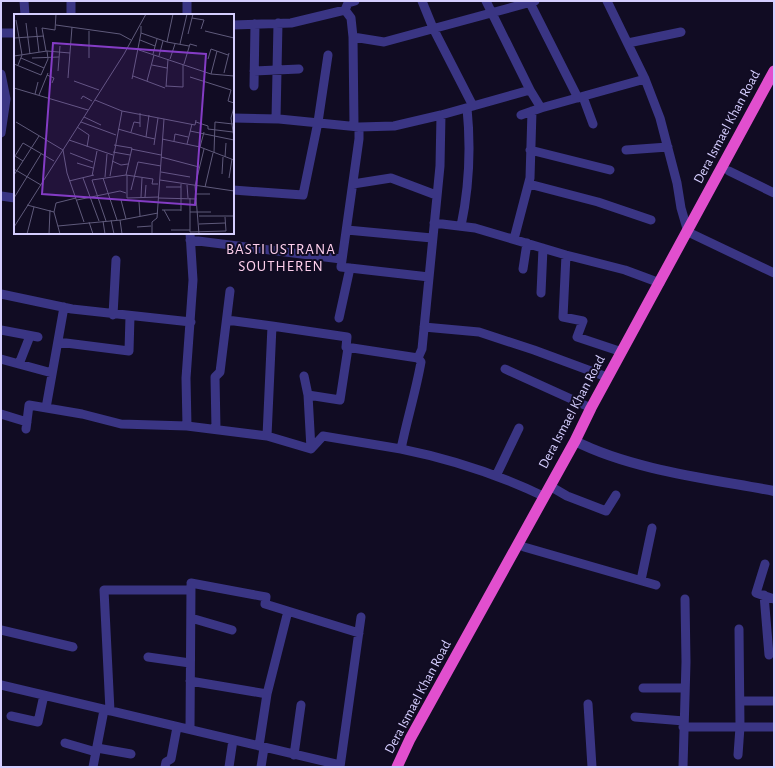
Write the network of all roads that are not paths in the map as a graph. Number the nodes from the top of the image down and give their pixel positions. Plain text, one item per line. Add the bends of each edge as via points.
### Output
1 (24, 1) edge
2 (71, 1) edge
3 (188, 1) edge
4 (355, 1) edge
5 (422, 1) edge
6 (486, 1) edge
7 (607, 1) edge
8 (531, 2) edge
9 (345, 10) junction
10 (490, 13) junction
11 (25, 14) edge
12 (71, 14) edge
13 (187, 14) edge
14 (278, 23) junction
15 (255, 24) junction
16 (234, 25) edge
17 (433, 28) junction
18 (680, 32) dead end
19 (1, 33) edge
20 (14, 33) edge
21 (353, 37) junction
22 (628, 43) junction
23 (328, 55) dead end
24 (299, 69) dead end
25 (277, 70) junction
26 (254, 71) junction
27 (774, 71) edge
28 (1, 74) edge
29 (645, 79) junction
30 (254, 86) dead end
31 (774, 86) edge
32 (530, 90) junction
33 (580, 98) junction
34 (7, 99) edge
35 (470, 107) junction
36 (536, 109) junction
37 (441, 115) junction
38 (521, 115) dead end
39 (234, 118) edge
40 (276, 119) junction
41 (318, 122) junction
42 (593, 124) dead end
43 (356, 126) junction
44 (1, 133) edge
45 (668, 147) junction
46 (530, 150) junction
47 (626, 150) dead end
48 (610, 170) dead end
49 (729, 171) junction
50 (353, 184) junction
51 (529, 184) junction
52 (234, 190) edge
53 (774, 193) edge
54 (436, 195) junction
55 (1, 196) edge
56 (14, 198) edge
57 (651, 220) dead end
58 (434, 223) junction
59 (461, 226) junction
60 (347, 230) junction
61 (691, 234) junction
62 (190, 236) edge
63 (432, 238) junction
64 (514, 239) junction
65 (527, 243) junction
66 (543, 248) junction
67 (566, 255) junction
68 (341, 259) junction
69 (116, 260) dead end
70 (350, 268) junction
71 (523, 269) dead end
72 (774, 273) edge
73 (429, 277) junction
74 (660, 283) junction
75 (230, 291) dead end
76 (1, 294) edge
77 (541, 294) dead end
78 (64, 307) junction
79 (113, 315) junction
80 (130, 316) junction
81 (339, 318) dead end
82 (227, 320) junction
83 (191, 322) junction
84 (272, 326) junction
85 (424, 327) junction
86 (1, 330) edge
87 (58, 342) junction
88 (348, 348) junction
89 (622, 352) junction
90 (418, 358) junction
91 (1, 359) edge
92 (19, 364) junction
93 (506, 369) dead end
94 (52, 373) junction
95 (304, 376) dead end
96 (608, 377) junction
97 (308, 394) junction
98 (46, 408) junction
99 (591, 408) junction
100 (1, 414) edge
101 (187, 426) junction
102 (519, 428) dead end
103 (216, 429) junction
104 (267, 436) junction
105 (579, 442) junction
106 (311, 448) junction
107 (401, 449) junction
108 (496, 476) junction
109 (555, 489) junction
110 (774, 491) edge
111 (616, 495) dead end
112 (543, 496) junction
113 (652, 528) dead end
114 (524, 547) junction
115 (765, 564) dead end
116 (641, 580) junction
117 (191, 583) junction
118 (656, 585) dead end
119 (764, 595) junction
120 (685, 598) dead end
121 (774, 599) edge
122 (288, 611) junction
123 (361, 617) dead end
124 (191, 618) junction
125 (739, 629) dead end
126 (1, 630) edge
127 (232, 630) dead end
128 (359, 632) junction
129 (73, 647) dead end
130 (769, 655) dead end
131 (148, 657) dead end
132 (190, 663) junction
133 (190, 681) junction
134 (1, 685) edge
135 (643, 688) dead end
136 (685, 688) junction
137 (267, 694) junction
138 (44, 695) junction
139 (740, 701) junction
140 (774, 701) edge
141 (588, 704) dead end
142 (301, 705) dead end
143 (107, 710) junction
144 (11, 716) dead end
145 (635, 717) dead end
146 (683, 724) junction
147 (177, 727) junction
148 (740, 727) junction
149 (774, 727) edge
150 (190, 729) junction
151 (233, 740) junction
152 (65, 744) dead end
153 (262, 747) junction
154 (96, 750) junction
155 (130, 754) dead end
156 (294, 755) junction
157 (738, 755) dead end
158 (340, 766) edge
159 (93, 767) edge
160 (165, 767) edge
161 (229, 767) edge
162 (261, 767) edge
163 (397, 767) edge
164 (404, 767) edge
165 (592, 767) edge
166 (683, 767) edge

1 - 11 street
2 - 12 street
3 - 13 street
4 - 9 street via 348,3
5 - 17 street
6 - 10 street
7 - 22 street
8 - 10 street
8 - 33 street
9 - 14 street via 291,23
9 - 21 street via 351,18
10 - 17 street
10 - 32 street
14 - 15 street
14 - 25 street
15 - 16 street
15 - 26 street
17 - 21 street via 384,42
17 - 35 street
18 - 22 street
19 - 20 street
21 - 43 street
22 - 29 street
23 - 41 street
24 - 25 street
25 - 26 street
25 - 40 street
26 - 30 street
27 - 61 highway, Dera Ismael Khan Road
28 - 34 street
29 - 33 street
29 - 45 street
31 - 49 highway, Dera Ismael Khan Road
32 - 35 street
32 - 36 street
33 - 36 street
33 - 42 street
34 - 44 street
35 - 37 street
35 - 59 street via 468,180
36 - 38 street
36 - 46 street
37 - 43 street via 394,126
37 - 54 street via 440,166
39 - 40 street
40 - 41 street
41 - 43 street
41 - 52 street via 303,195
43 - 50 street
45 - 47 street
45 - 61 street
46 - 48 street
46 - 51 street
49 - 53 street
49 - 61 highway, Dera Ismael Khan Road
50 - 54 street via 391,178
50 - 60 street
51 - 57 street via 598,202
51 - 64 street
54 - 58 street
55 - 56 street
58 - 59 street
58 - 63 street
59 - 64 street
60 - 63 street
60 - 68 street
61 - 72 street
61 - 74 highway, Dera Ismael Khan Road
61 - 105 highway, Dera Ismael Khan Road
62 - 68 street
62 - 83 street via 193,280
63 - 73 street
64 - 65 street
65 - 66 street
65 - 71 street
66 - 67 street
66 - 77 street
67 - 74 street via 625,270
67 - 89 street via 563,317 583,321 577,336
68 - 70 street via 341,267
69 - 79 street
70 - 73 street
70 - 81 street
73 - 85 street
74 - 89 highway, Dera Ismael Khan Road
75 - 82 street
76 - 78 street
78 - 79 street
78 - 87 street
79 - 80 street
80 - 83 street
80 - 87 street via 129,351
82 - 84 street
82 - 103 street via 220,372 215,377
83 - 101 street via 186,378
84 - 88 street via 347,337
84 - 104 street
85 - 90 street via 422,349
85 - 96 street via 479,332
86 - 92 street via 34,337
87 - 94 street
88 - 90 street
88 - 97 street via 340,400
89 - 96 highway, Dera Ismael Khan Road
90 - 107 street via 421,362 416,391 408,412
91 - 92 street
92 - 94 street
93 - 99 street
94 - 98 street
95 - 97 street
96 - 99 highway, Dera Ismael Khan Road
97 - 106 street
98 - 100 street via 29,405 26,426
98 - 101 street via 121,424
99 - 105 highway, Dera Ismael Khan Road
101 - 103 street
102 - 108 street
103 - 104 street
104 - 106 street
105 - 109 highway, Dera Ismael Khan Road
105 - 110 street via 635,464
105 - 112 highway, Dera Ismael Khan Road
106 - 107 street via 323,436
107 - 108 street via 457,461
108 - 112 street
109 - 111 street via 606,511
109 - 114 highway, Dera Ismael Khan Road
112 - 163 highway, Dera Ismael Khan Road
113 - 116 street
114 - 116 street
114 - 164 highway, Dera Ismael Khan Road
115 - 119 street via 756,593
116 - 118 street
117 - 122 street via 266,596 266,604
117 - 124 street
117 - 143 street via 104,590
119 - 121 street
119 - 130 street
120 - 136 street
122 - 128 street
122 - 137 street
123 - 128 street
124 - 127 street
124 - 132 street
125 - 139 street
126 - 129 street
128 - 158 street
131 - 132 street
132 - 133 street
133 - 137 street
133 - 150 street
134 - 138 street
135 - 136 street
136 - 146 street
137 - 153 street
138 - 143 street
138 - 144 street via 38,722
139 - 140 street
139 - 148 street
141 - 165 street
142 - 156 street
143 - 147 street
143 - 154 street
145 - 146 street
146 - 148 street
146 - 166 street
147 - 150 street
147 - 160 street via 171,759 166,762
148 - 149 street
148 - 157 street
150 - 151 street
151 - 153 street
151 - 161 street
152 - 154 street
153 - 156 street
153 - 162 street
154 - 155 street
154 - 159 street
156 - 158 street

